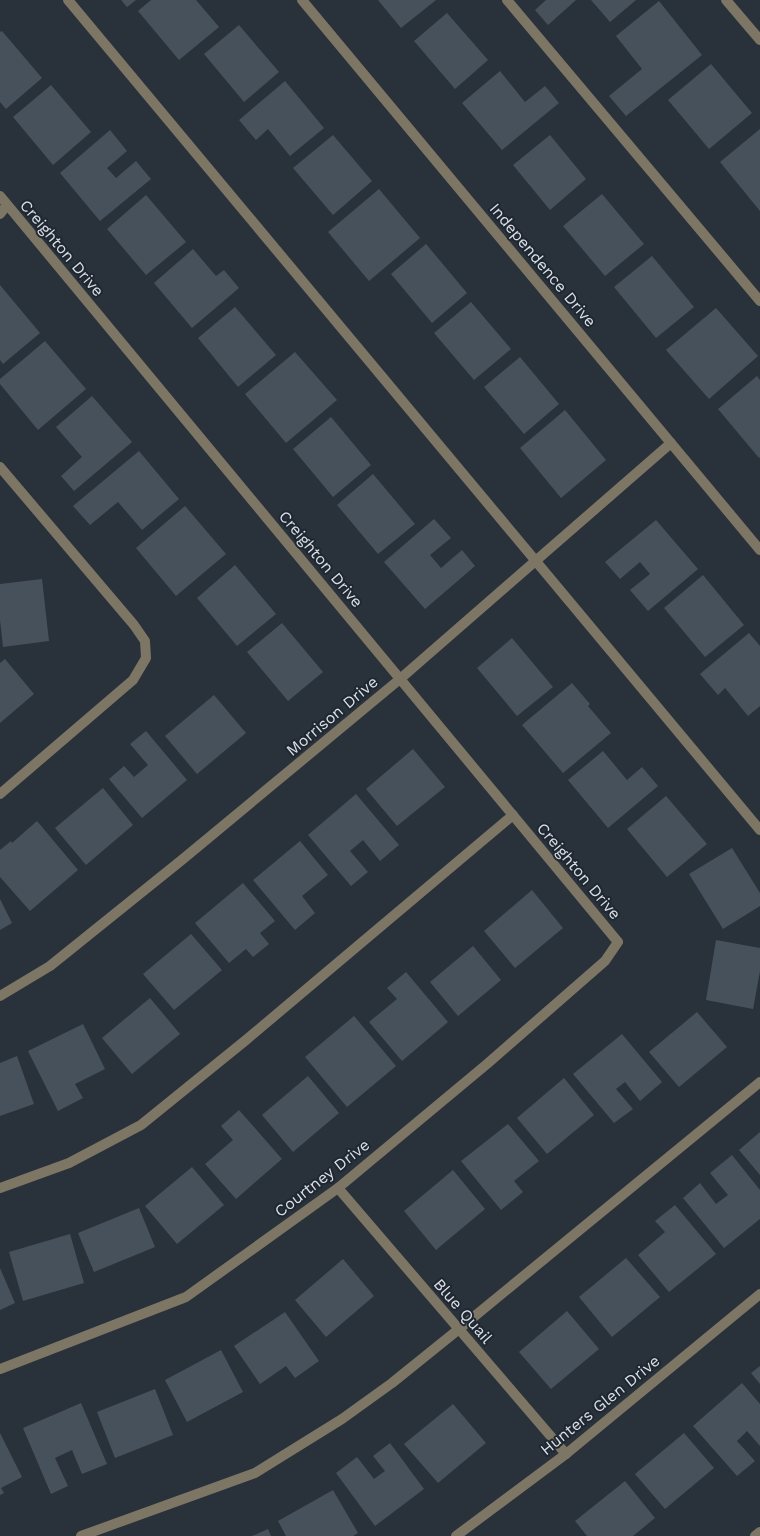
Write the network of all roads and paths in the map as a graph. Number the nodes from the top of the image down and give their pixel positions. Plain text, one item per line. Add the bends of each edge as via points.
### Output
1 (68, 0) edge
2 (302, 0) edge
3 (507, 0) edge
4 (726, 0) edge
5 (760, 40) edge
6 (0, 196) edge
7 (8, 205) junction
8 (0, 214) edge
9 (760, 301) edge
10 (671, 443) junction
11 (0, 468) edge
12 (760, 550) edge
13 (536, 561) junction
14 (400, 679) junction
15 (0, 794) edge
16 (513, 816) junction
17 (760, 830) edge
18 (618, 942) joint
19 (0, 996) edge
20 (760, 1082) edge
21 (0, 1188) edge
22 (338, 1188) junction
23 (760, 1294) edge
24 (459, 1329) junction
25 (0, 1369) edge
26 (566, 1454) junction
27 (760, 1532) edge
28 (81, 1536) edge
29 (456, 1536) edge
30 (755, 1536) edge

1 - 13 street
2 - 10 street, Independence Drive
3 - 9 street
4 - 5 street
6 - 7 street, Creighton Drive
7 - 8 street
7 - 14 street, Creighton Drive
10 - 12 street, Independence Drive
10 - 13 street, Morrison Drive
11 - 15 street via 134,625 145,641 146,658 133,680
13 - 14 street, Morrison Drive
13 - 17 street
14 - 16 street, Creighton Drive
14 - 19 street, Morrison Drive via 50,966
16 - 18 street, Creighton Drive
16 - 21 street via 141,1125 69,1163
18 - 22 street, Courtney Drive via 605,961
20 - 24 street
22 - 24 street, Blue Quail
22 - 25 street, Courtney Drive via 186,1297
23 - 26 street, Hunters Glen Drive
24 - 26 street, Blue Quail
24 - 28 street via 342,1420 255,1473
26 - 29 street, Hunters Glen Drive
27 - 30 street

